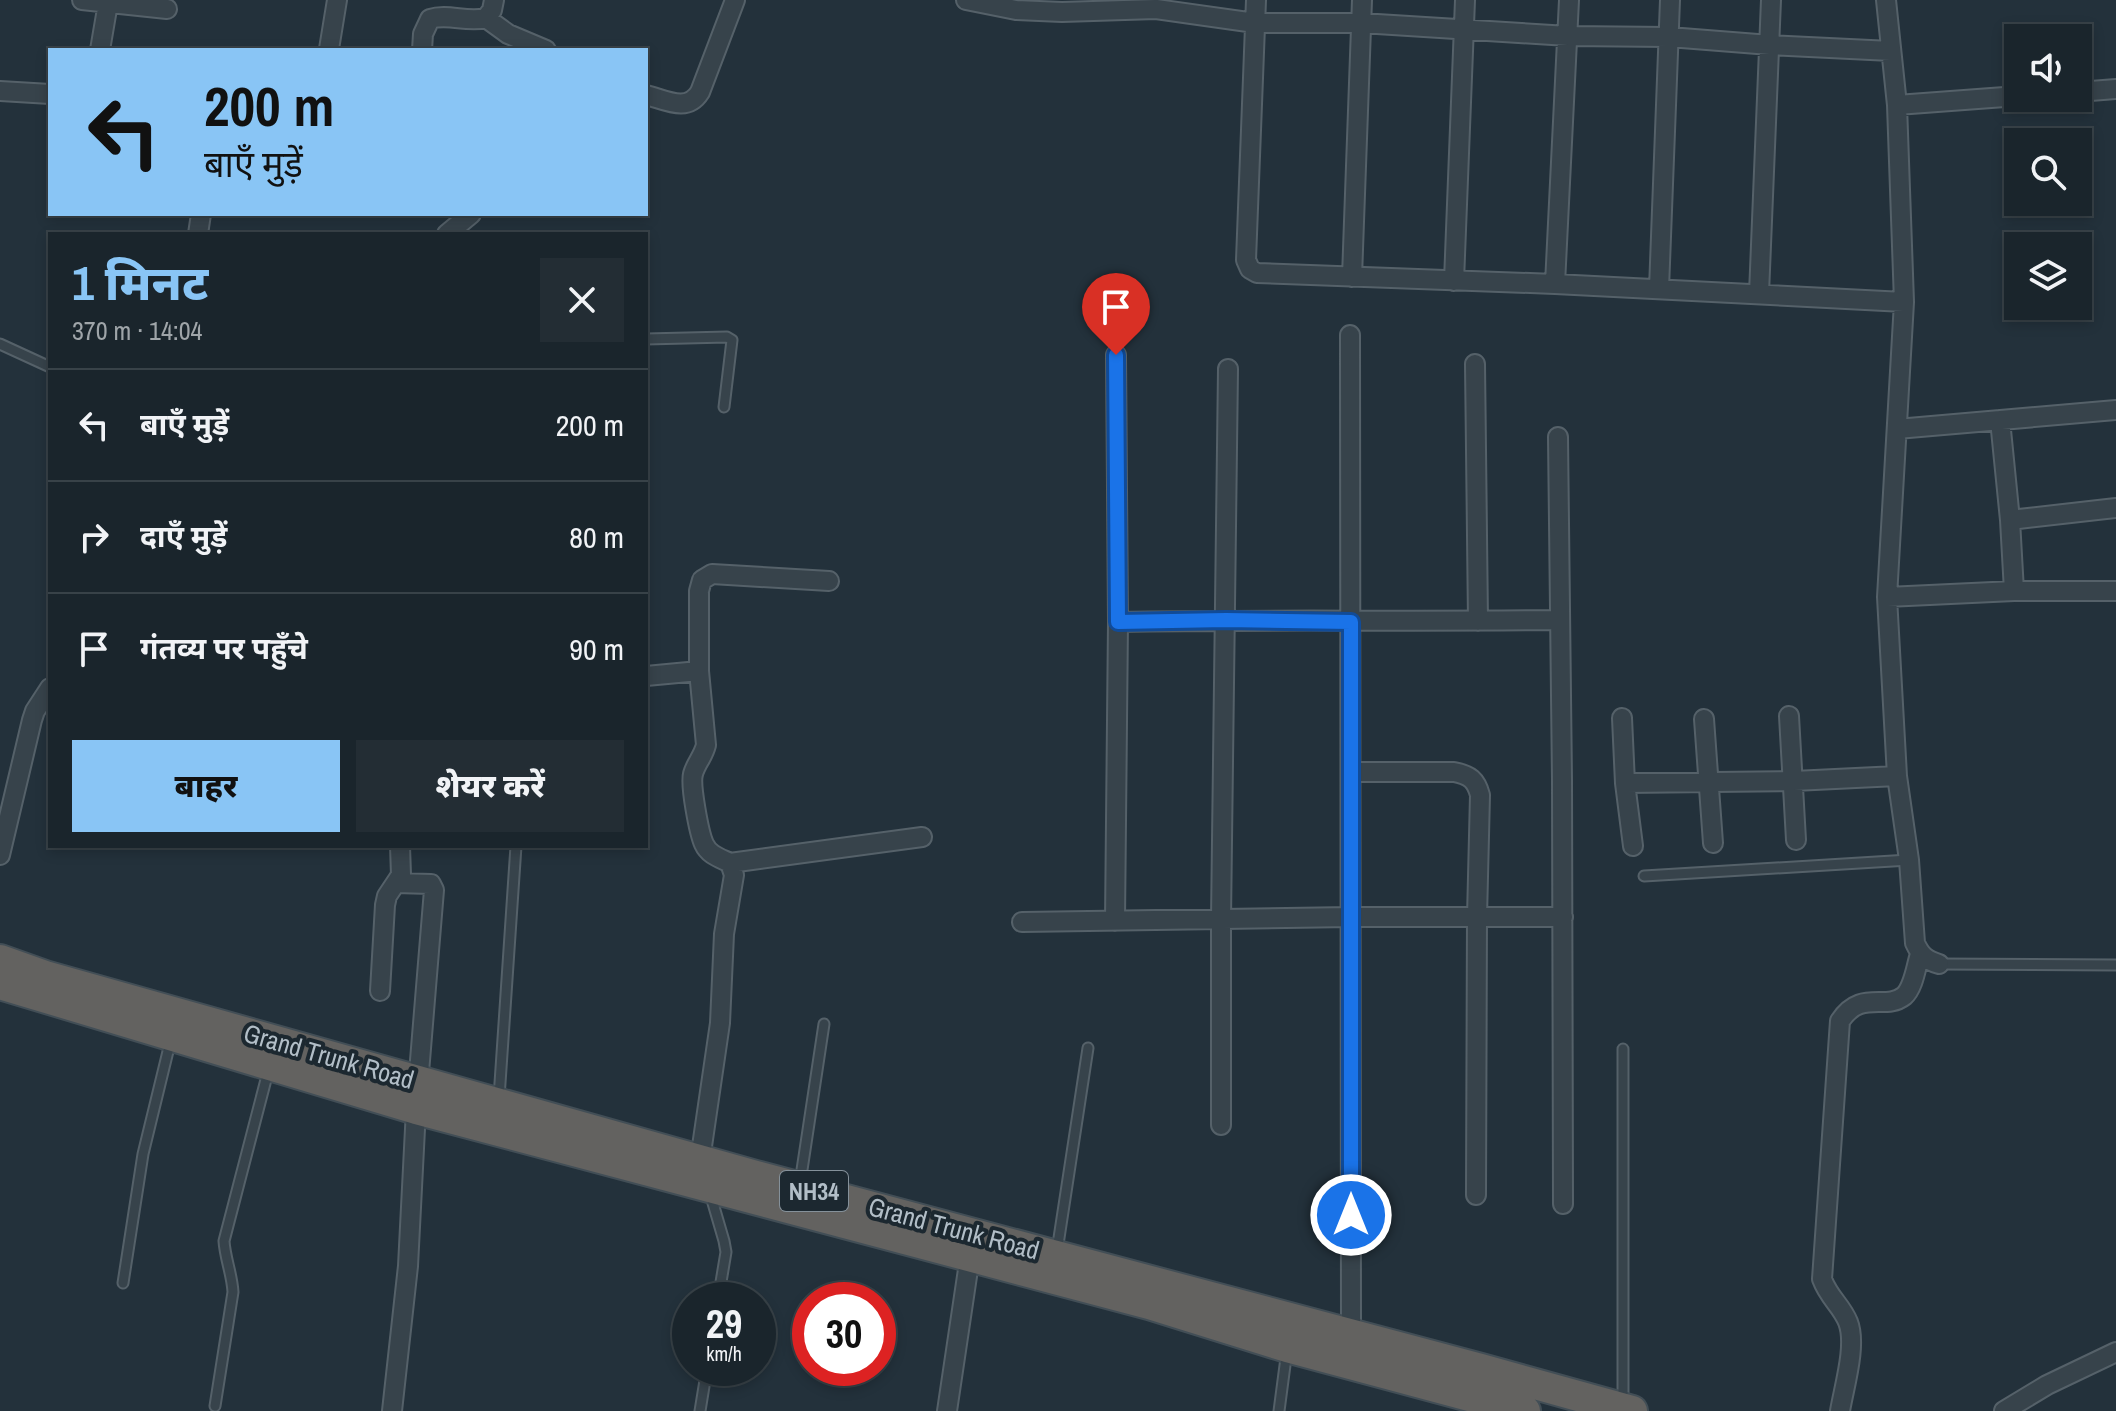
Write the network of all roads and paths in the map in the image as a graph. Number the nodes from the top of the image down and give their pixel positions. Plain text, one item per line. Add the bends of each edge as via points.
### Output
1 (82, 0) edge
2 (337, 0) edge
3 (494, 0) edge
4 (735, 0) edge
5 (966, 0) edge
6 (1256, 0) edge
7 (1362, 0) edge
8 (1465, 0) edge
9 (1569, 0) edge
10 (1670, 0) edge
11 (1771, 0) edge
12 (1886, 0) edge
13 (108, 3) junction
14 (1157, 5) edge
15 (167, 9) dead end
16 (486, 18) junction
17 (1255, 23) junction
18 (1361, 23) junction
19 (1463, 29) junction
20 (1568, 36) junction
21 (1669, 37) junction
22 (1770, 45) junction
23 (100, 48) edge
24 (329, 48) edge
25 (422, 48) edge
26 (541, 48) edge
27 (1891, 51) junction
28 (2116, 89) edge
29 (0, 91) edge
30 (2092, 91) edge
31 (48, 94) edge
32 (648, 96) edge
33 (2004, 97) edge
34 (1897, 105) junction
35 (468, 216) edge
36 (448, 232) edge
37 (1352, 277) junction
38 (1454, 281) junction
39 (1555, 284) junction
40 (1659, 289) junction
41 (1759, 294) junction
42 (1904, 302) junction
43 (1350, 335) dead end
44 (648, 339) edge
45 (0, 344) edge
46 (1116, 355) dead end
47 (1475, 364) dead end
48 (48, 366) edge
49 (1228, 369) dead end
50 (724, 407) dead end
51 (2116, 410) edge
52 (2000, 420) junction
53 (1897, 429) junction
54 (1558, 437) dead end
55 (2116, 508) edge
56 (2010, 520) junction
57 (829, 581) dead end
58 (2014, 591) junction
59 (2116, 591) edge
60 (1887, 597) junction
61 (1226, 620) junction
62 (1560, 620) junction
63 (1478, 621) junction
64 (1118, 622) junction
65 (1351, 622) junction
66 (699, 671) junction
67 (648, 676) edge
68 (48, 691) edge
69 (1789, 716) dead end
70 (1622, 718) dead end
71 (1704, 719) dead end
72 (41, 720) edge
73 (1351, 772) junction
74 (1897, 776) junction
75 (1794, 781) junction
76 (1710, 782) junction
77 (1625, 783) junction
78 (922, 837) dead end
79 (1796, 840) dead end
80 (1713, 843) dead end
81 (1633, 846) dead end
82 (400, 848) edge
83 (516, 848) edge
84 (0, 855) edge
85 (1909, 860) junction
86 (730, 863) junction
87 (1644, 876) dead end
88 (396, 883) junction
89 (1350, 917) junction
90 (1477, 917) junction
91 (1563, 917) junction
92 (1221, 919) junction
93 (1115, 921) junction
94 (1022, 922) dead end
95 (1920, 954) junction
96 (0, 960) edge
97 (1939, 964) joint
98 (2116, 965) edge
99 (0, 984) edge
100 (380, 991) dead end
101 (824, 1024) dead end
102 (172, 1035) junction
103 (1088, 1048) dead end
104 (1623, 1049) dead end
105 (270, 1065) junction
106 (418, 1095) junction
107 (499, 1103) junction
108 (1221, 1125) dead end
109 (704, 1173) junction
110 (800, 1187) junction
111 (1476, 1195) dead end
112 (1563, 1204) dead end
113 (970, 1256) junction
114 (1056, 1256) junction
115 (721, 1282) edge
116 (123, 1283) dead end
117 (1351, 1334) junction
118 (1287, 1347) junction
119 (2116, 1352) edge
120 (704, 1386) edge
121 (215, 1406) dead end
122 (1628, 1410) edge
123 (392, 1411) edge
124 (700, 1411) edge
125 (947, 1411) edge
126 (1279, 1411) edge
127 (1525, 1411) edge
128 (1840, 1411) edge
129 (2004, 1411) edge

1 - 13 street
2 - 24 street
3 - 16 street
4 - 32 street via 695,100 680,104
5 - 14 street via 1062,12
6 - 17 street
7 - 18 street
8 - 19 street
9 - 20 street
10 - 21 street
11 - 22 street
12 - 27 street
13 - 15 street
13 - 23 street
14 - 17 street
16 - 25 street via 430,19
16 - 26 street
17 - 18 street
17 - 37 street via 1246,260 1257,273
18 - 19 street
18 - 37 street
19 - 20 street
19 - 38 street
20 - 21 street
20 - 39 street
21 - 22 street
21 - 40 street
22 - 27 street
22 - 41 street
27 - 34 street
28 - 30 street
29 - 31 street
33 - 34 street
34 - 42 street
35 - 36 street
37 - 38 street
38 - 39 street
39 - 40 street
40 - 41 street
41 - 42 street
42 - 53 street
43 - 65 street
44 - 50 lane via 732,340
45 - 48 lane
46 - 64 street
47 - 63 street
49 - 61 street
51 - 52 street
52 - 53 street
52 - 56 street
53 - 60 street
54 - 62 street
55 - 56 street
56 - 58 street
57 - 66 street via 712,574 702,580
58 - 59 street
58 - 60 street
60 - 74 street
61 - 64 street
61 - 65 street
61 - 92 street
62 - 63 street
62 - 91 street
63 - 65 street
64 - 93 street
65 - 73 street
66 - 67 street
66 - 86 street via 706,745 693,773 693,793 704,845
68 - 72 street via 40,703
69 - 75 street
70 - 77 street
71 - 76 street
72 - 84 street
73 - 89 street
73 - 90 street via 1454,772 1477,783
74 - 75 street
74 - 85 street
75 - 76 street
75 - 79 street
76 - 77 street
76 - 80 street
77 - 81 street
78 - 86 street
82 - 88 street via 401,875
83 - 107 lane
85 - 87 lane
85 - 95 street
86 - 109 street via 734,875 724,934
88 - 100 street via 385,905
88 - 106 street via 431,884 434,890
89 - 90 street
89 - 92 street
89 - 117 street
90 - 91 street
90 - 111 street
91 - 112 street
92 - 93 street
92 - 108 street
93 - 94 street
95 - 97 street
95 - 128 street via 1903,997 1860,1003 1840,1021 1822,1270 1827,1294 1849,1324 1851,1345
96 - 106 highway, Grand Trunk Road / NH34
97 - 98 lane
99 - 102 highway, Grand Trunk Road / NH34
101 - 110 lane
102 - 105 highway, Grand Trunk Road / NH34
102 - 116 lane via 143,1154
103 - 114 lane
104 - 122 lane
105 - 106 highway, Grand Trunk Road / NH34
105 - 121 lane via 224,1241 233,1292
106 - 107 highway, Grand Trunk Road / NH34
106 - 109 highway, Grand Trunk Road / NH34
106 - 123 street via 408,1266
107 - 109 highway, Grand Trunk Road / NH34
109 - 110 highway, Grand Trunk Road / NH34
109 - 113 highway, Grand Trunk Road / NH34
109 - 115 lane via 726,1252
110 - 114 highway, Grand Trunk Road / NH34
113 - 118 highway, Grand Trunk Road / NH34
113 - 125 street
114 - 117 highway, Grand Trunk Road / NH34
117 - 122 highway, Grand Trunk Road / NH34
118 - 126 lane
118 - 127 highway, Grand Trunk Road / NH34
119 - 129 street
120 - 124 lane

